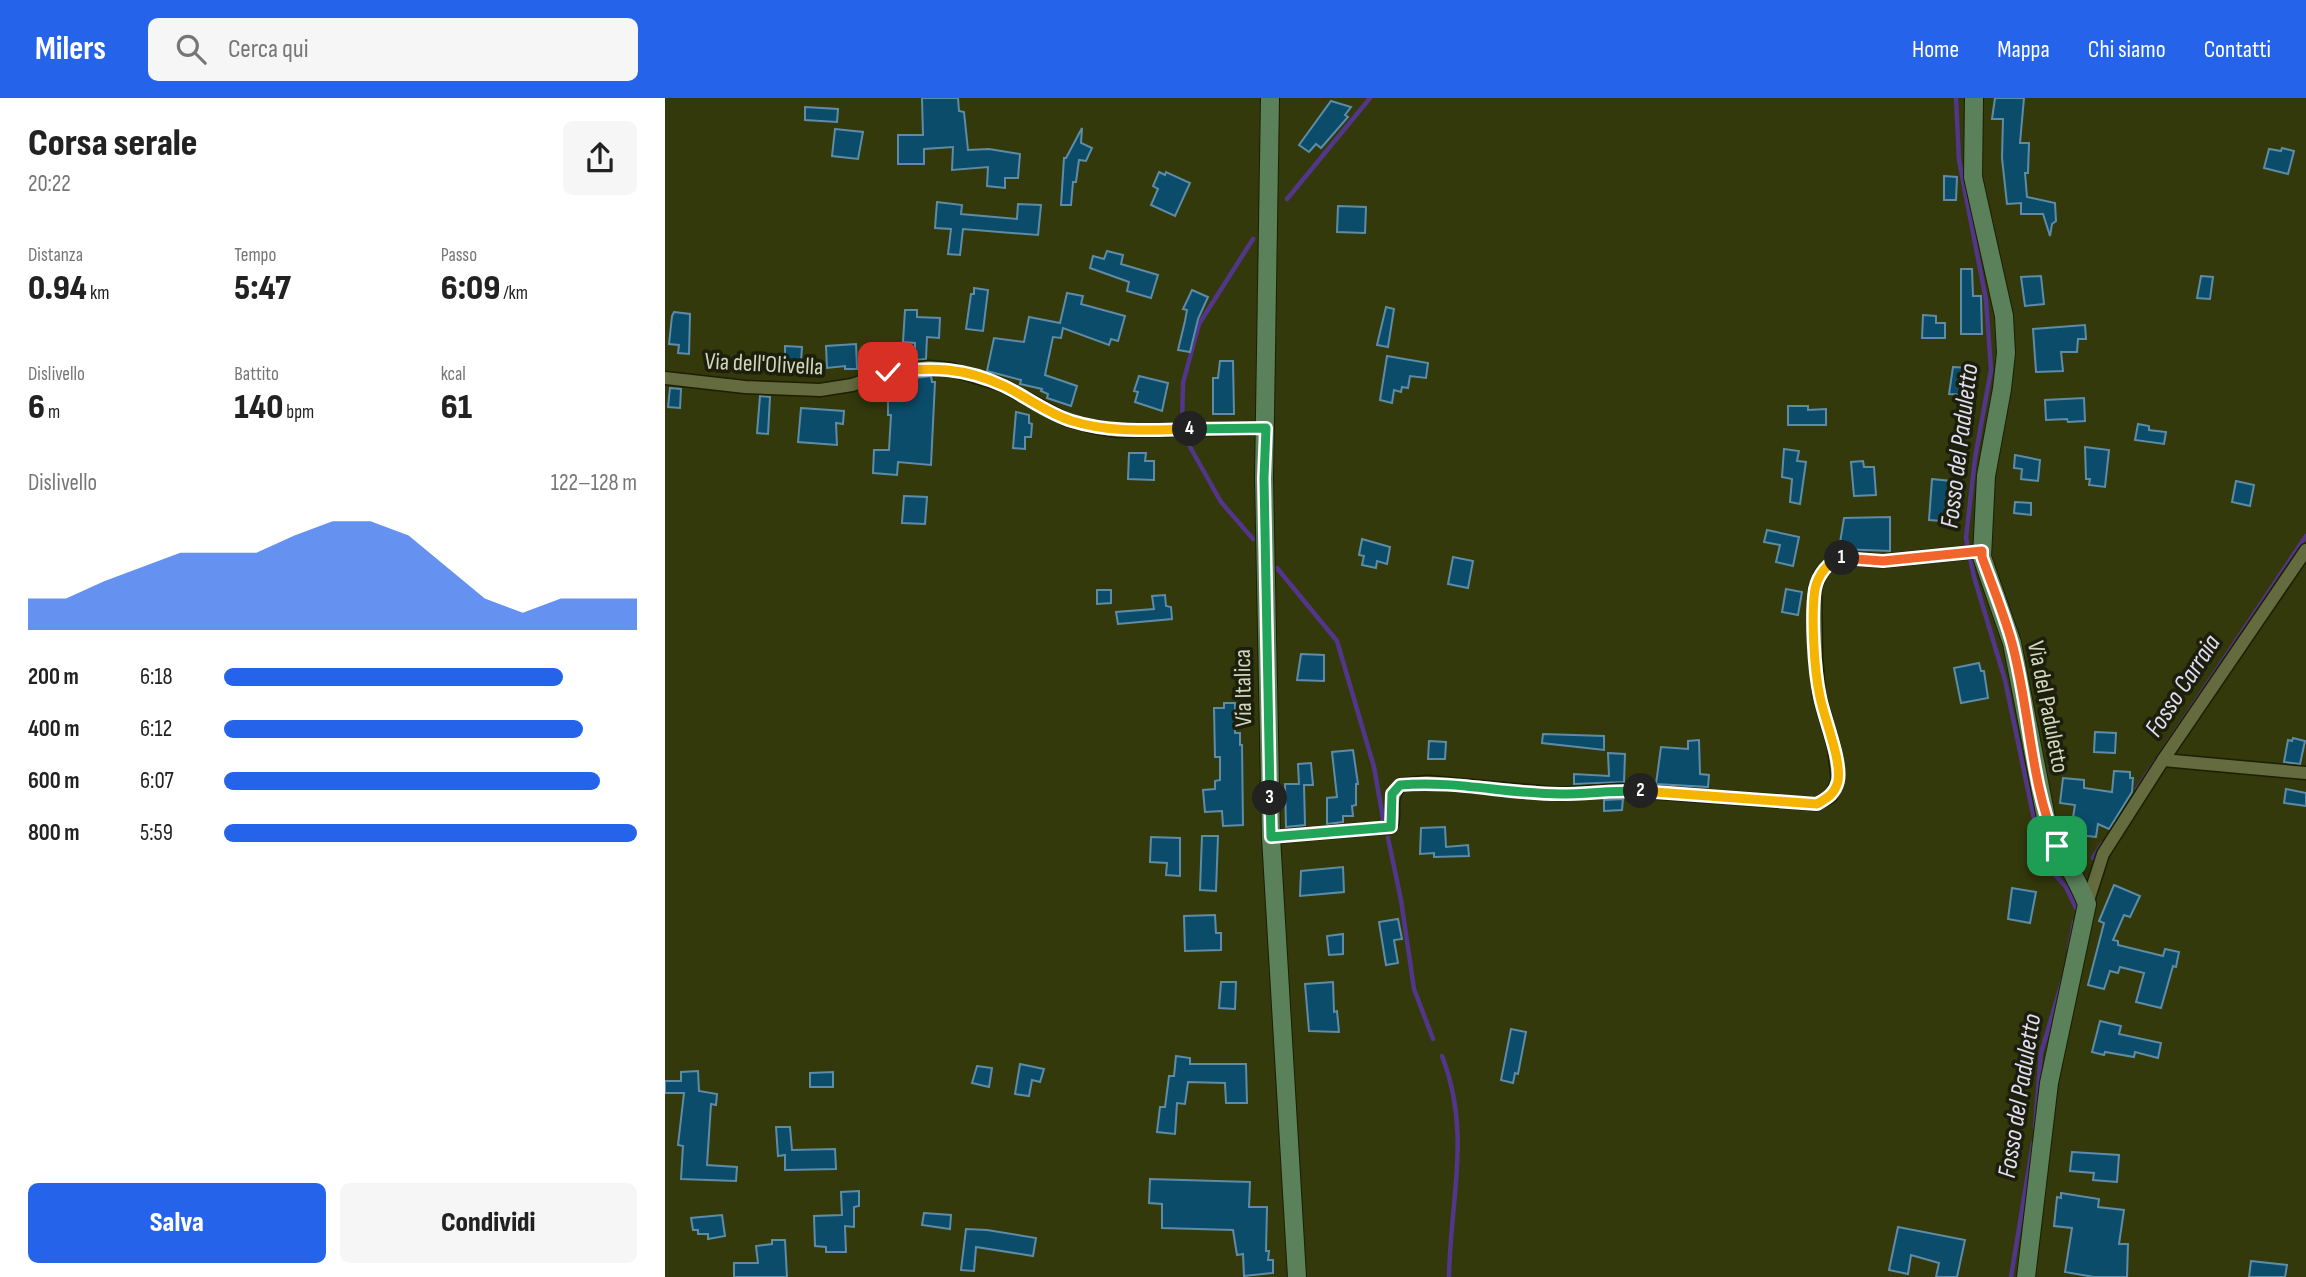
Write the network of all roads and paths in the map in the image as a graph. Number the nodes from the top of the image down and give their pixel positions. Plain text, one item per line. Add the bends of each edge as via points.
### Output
1 (1270, 98) edge
2 (1974, 98) edge
3 (665, 378) edge
4 (1266, 428) junction
5 (2306, 550) edge
6 (1974, 552) junction
7 (2163, 760) junction
8 (2306, 773) edge
9 (1271, 837) junction
10 (2087, 904) junction
11 (1297, 1277) edge
12 (2026, 1277) edge

1 - 4 street, Via Italica
2 - 6 street, Via del Paduletto via 1973,177 2004,316 2005,353
3 - 4 street, Via dell'Olivella via 820,390 888,372 929,367 1002,385 1067,420 1094,427
4 - 9 street, Via Italica
5 - 7 street
6 - 9 street via 1883,561 1834,559 1821,573 1815,588 1819,695 1838,780 1831,796 1817,804 1620,790 1560,794 1427,782 1400,785 1392,794 1385,829
6 - 10 street, Via del Paduletto via 1982,557 2012,643 2047,823
7 - 8 street
7 - 10 street via 2103,854
9 - 11 street, Via Italica
10 - 12 street via 2049,1083

